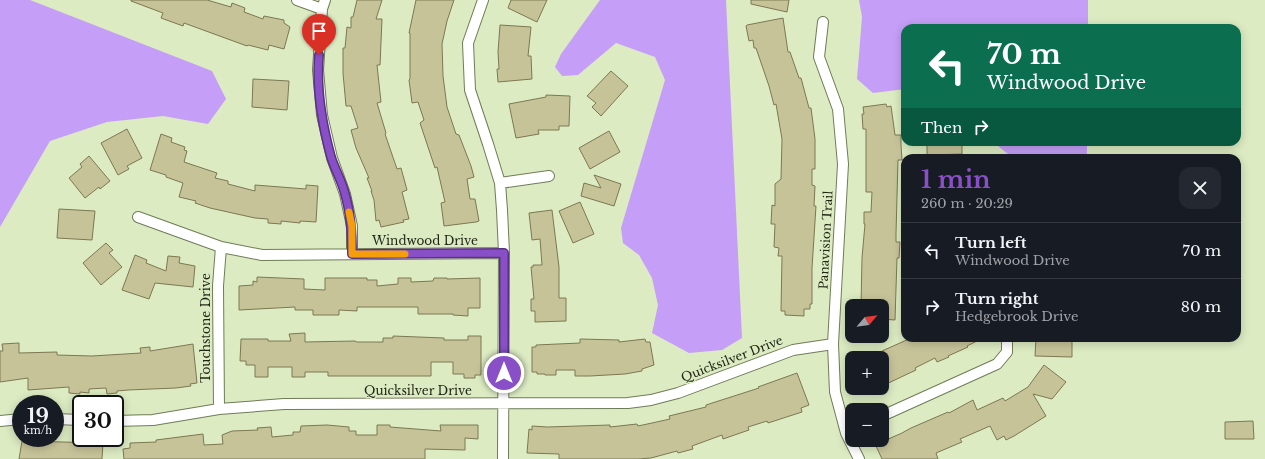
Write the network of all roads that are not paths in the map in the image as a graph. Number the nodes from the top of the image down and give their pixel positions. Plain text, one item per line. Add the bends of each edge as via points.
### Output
1 (297, 0) edge
2 (484, 0) edge
3 (324, 5) edge
4 (823, 22) dead end
5 (549, 176) dead end
6 (500, 183) junction
7 (138, 217) dead end
8 (221, 247) junction
9 (504, 253) junction
10 (352, 254) junction
11 (1007, 342) edge
12 (833, 344) junction
13 (504, 404) junction
14 (220, 409) junction
15 (889, 413) edge
16 (12, 420) edge
17 (845, 420) edge
18 (0, 421) edge
19 (124, 421) edge
20 (855, 447) edge
21 (503, 459) edge
22 (859, 459) edge

1 - 3 street
2 - 6 street via 468,43 470,90
3 - 10 street via 318,70 322,115 352,226
4 - 12 street, Panavision Trail via 819,58 838,109 842,164
5 - 6 street
6 - 9 street
7 - 8 street, Windwood Drive
8 - 10 street, Windwood Drive via 262,255
8 - 14 street, Touchstone Drive via 218,286
9 - 10 street, Windwood Drive
9 - 13 street
11 - 15 street via 1007,352 997,364
12 - 13 street, Quicksilver Drive via 793,350 678,393 651,400 628,403
12 - 17 street, Panavision Trail via 835,392
13 - 14 street, Quicksilver Drive via 284,404
13 - 21 street
14 - 19 street, Quicksilver Drive via 153,420
16 - 18 street
20 - 22 street, Panavision Trail

